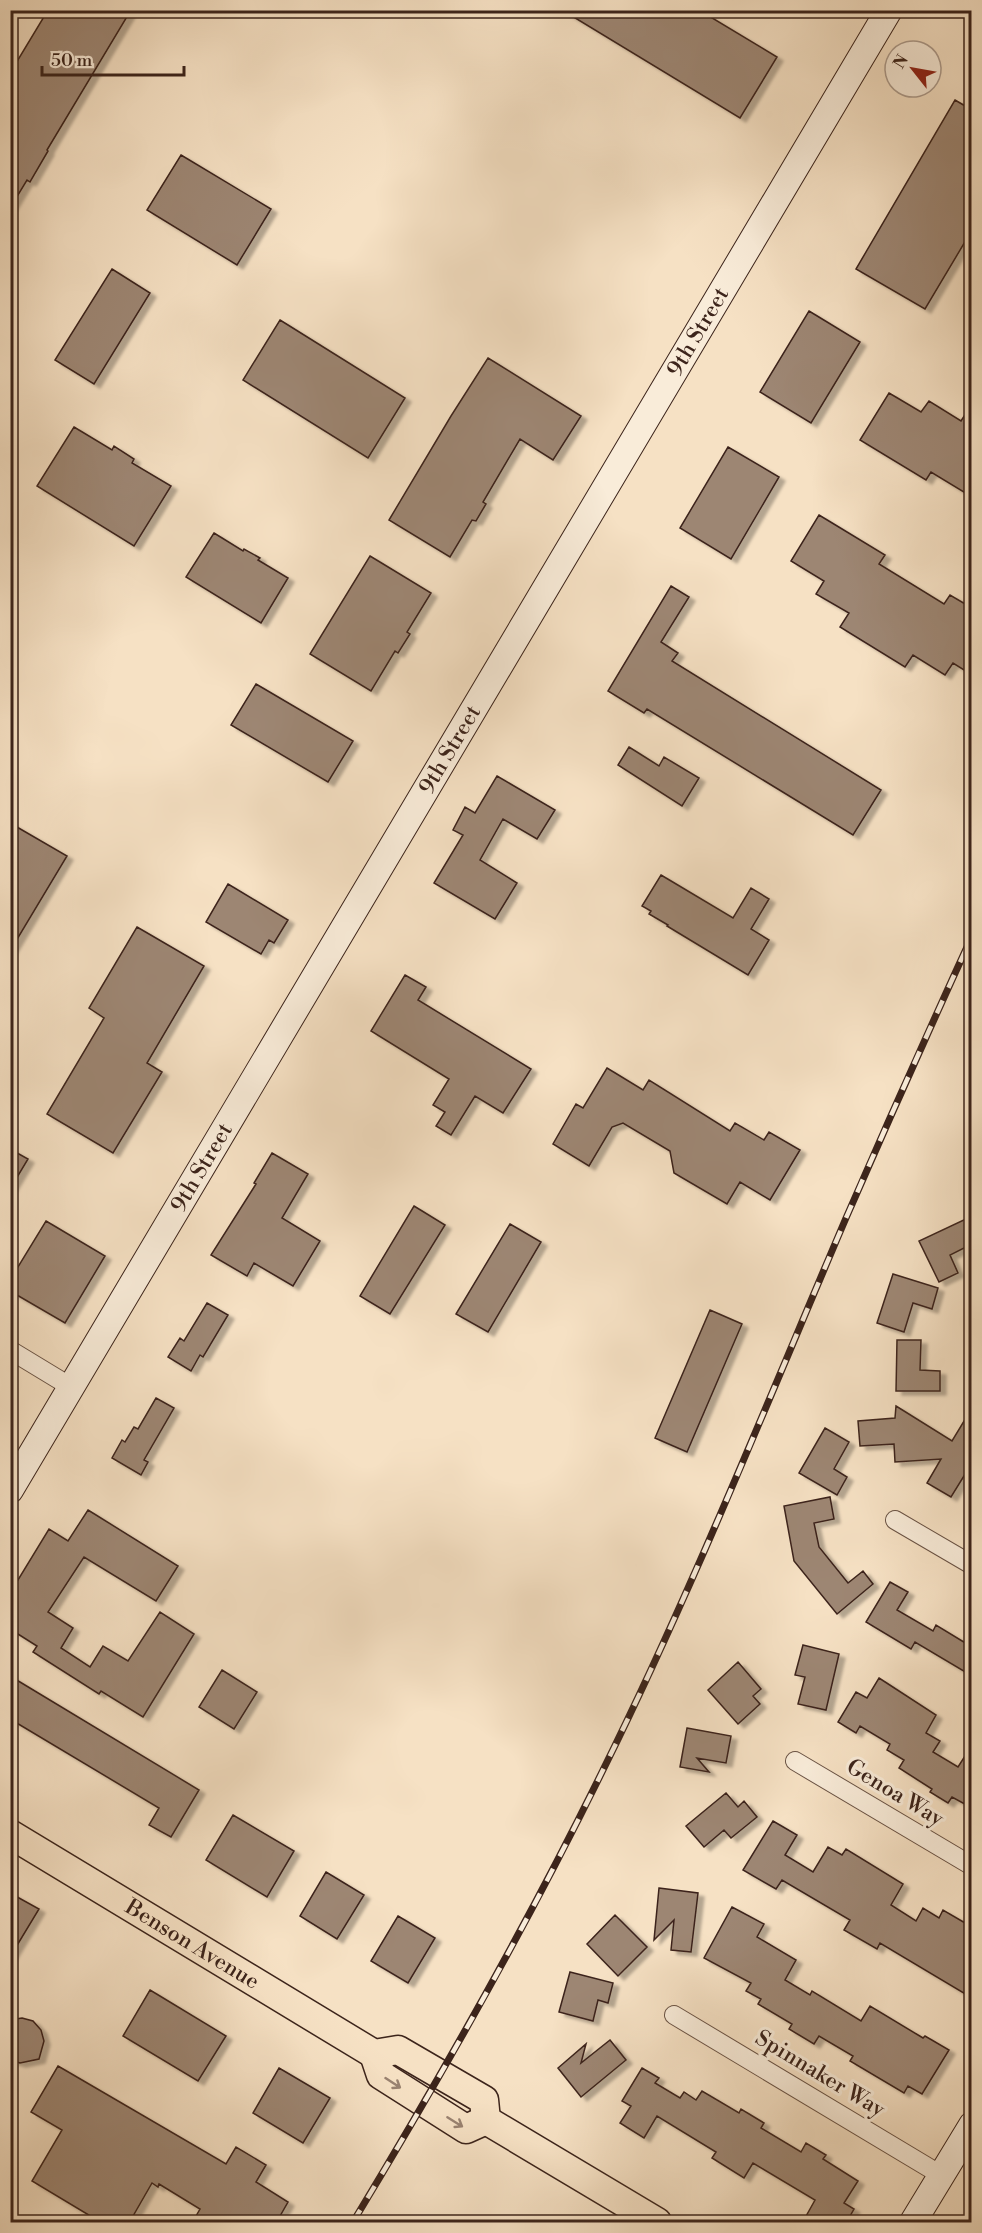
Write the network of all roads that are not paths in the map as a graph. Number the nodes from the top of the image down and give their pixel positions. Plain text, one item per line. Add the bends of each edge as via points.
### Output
1 (889, 10) edge
2 (10, 1350) edge
3 (71, 1387) junction
4 (10, 1490) edge
5 (895, 1520) dead end
6 (972, 1565) edge
7 (795, 1761) dead end
8 (10, 1834) edge
9 (972, 1866) edge
10 (674, 2015) dead end
11 (972, 2125) edge
12 (941, 2175) junction
13 (657, 2223) edge
14 (913, 2223) edge

1 - 3 street, 9th Street
2 - 3 street
3 - 4 street, 9th Street
5 - 6 street
7 - 9 street, Genoa Way
8 - 13 main road, Benson Avenue via 374,2054 398,2050 484,2100 486,2120
10 - 12 street, Spinnaker Way
11 - 12 street
12 - 14 street

